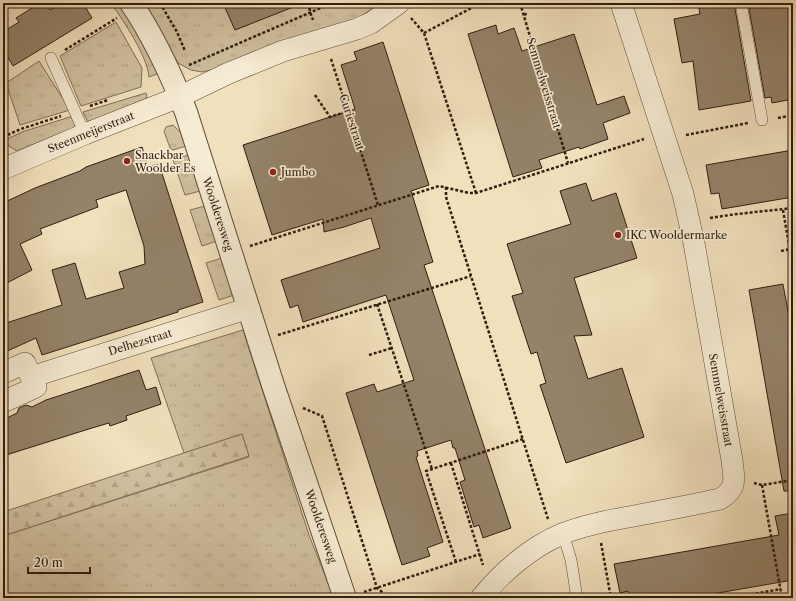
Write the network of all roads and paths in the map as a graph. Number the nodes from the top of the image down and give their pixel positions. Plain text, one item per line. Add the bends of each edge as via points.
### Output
1 (160, 3) edge
2 (309, 3) edge
3 (332, 3) edge
4 (399, 3) edge
5 (481, 3) edge
6 (520, 3) edge
7 (622, 3) edge
8 (741, 3) edge
9 (133, 5) edge
10 (310, 12) junction
11 (528, 13) dead end
12 (524, 15) junction
13 (424, 33) junction
14 (325, 39) junction
15 (51, 58) joint
16 (190, 64) junction
17 (170, 73) junction
18 (315, 95) dead end
19 (179, 97) junction
20 (348, 112) junction
21 (793, 115) edge
22 (762, 120) junction
23 (85, 134) junction
24 (665, 136) junction
25 (568, 163) junction
26 (4, 166) edge
27 (446, 187) junction
28 (476, 193) junction
29 (378, 205) junction
30 (793, 208) edge
31 (783, 210) junction
32 (690, 222) junction
33 (790, 249) junction
34 (781, 251) dead end
35 (231, 252) junction
36 (793, 268) edge
37 (471, 276) junction
38 (377, 304) junction
39 (249, 308) junction
40 (260, 341) junction
41 (392, 348) junction
42 (369, 355) dead end
43 (3, 373) edge
44 (31, 376) junction
45 (3, 402) edge
46 (302, 407) dead end
47 (523, 439) junction
48 (451, 463) junction
49 (432, 469) junction
50 (734, 479) junction
51 (793, 480) edge
52 (762, 485) junction
53 (598, 522) junction
54 (559, 536) junction
55 (480, 554) junction
56 (456, 562) junction
57 (377, 588) junction
58 (781, 589) junction
59 (485, 593) edge
60 (351, 596) edge
61 (740, 597) edge
62 (390, 598) edge
63 (577, 598) edge
64 (611, 598) edge
65 (731, 598) edge
66 (782, 598) edge

1 - 16 path via 177,32
2 - 10 path
3 - 10 path
4 - 13 path
4 - 14 street via 357,30
5 - 13 path
6 - 12 path, Semmelweisstraat
7 - 24 street, Semmelweisstraat
8 - 22 lane
9 - 15 path
9 - 17 street, Woolderesweg
10 - 16 path
11 - 12 path
12 - 25 path, Semmelweisstraat
13 - 28 path
14 - 19 street via 283,51
14 - 20 path, Curiestraat
15 - 23 lane
16 - 17 path
17 - 19 street, Woolderesweg
18 - 20 path via 330,117
19 - 23 street, Steenmeijerstraat
19 - 35 street, Woolderesweg
20 - 29 path, Curiestraat
21 - 22 path
22 - 24 path
23 - 26 street, Steenmeijerstraat
24 - 25 path
24 - 32 street, Semmelweisstraat
25 - 28 path
27 - 28 path
27 - 29 path via 439,186
27 - 37 path via 446,198
29 - 35 path
30 - 31 path
31 - 32 path
31 - 33 path
32 - 50 street, Semmelweisstraat
33 - 34 path
33 - 36 path
35 - 39 street, Woolderesweg
37 - 38 path
37 - 47 path
38 - 40 path
38 - 41 path
39 - 40 street, Woolderesweg
39 - 44 street, Delhezstraat
40 - 60 street, Woolderesweg
41 - 42 path
41 - 49 path
43 - 44 street via 25,363
44 - 45 street via 36,387
46 - 57 path via 322,416
47 - 48 path
47 - 54 path
48 - 49 path
48 - 55 path
49 - 56 path via 426,471
50 - 52 path
50 - 53 street via 729,494 720,500
51 - 52 path
52 - 58 path
53 - 54 street
53 - 64 path
54 - 59 street via 512,566
54 - 63 lane via 571,560
55 - 56 path
55 - 59 path
56 - 57 path
57 - 60 path
57 - 62 path
58 - 61 path
58 - 66 path
61 - 65 path

